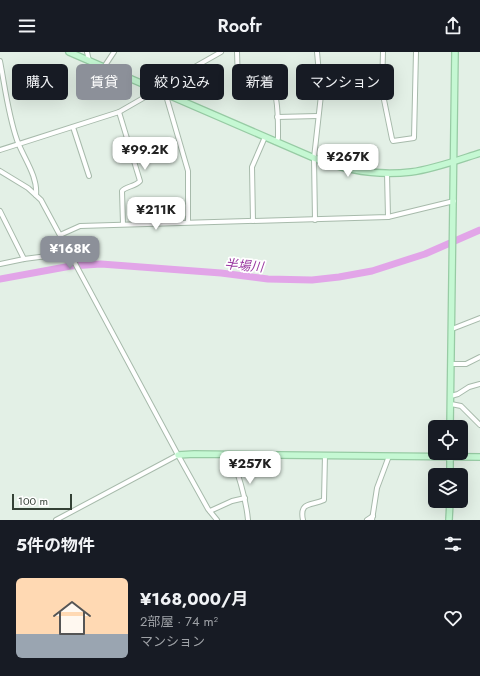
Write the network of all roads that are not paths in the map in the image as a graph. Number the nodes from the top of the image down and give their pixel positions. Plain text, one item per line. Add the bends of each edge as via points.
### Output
1 (69, 52) edge
2 (88, 52) edge
3 (114, 52) edge
4 (221, 52) edge
5 (237, 52) edge
6 (317, 52) edge
7 (383, 52) edge
8 (416, 52) edge
9 (455, 52) edge
10 (0, 61) edge
11 (89, 61) junction
12 (96, 64) edge
13 (106, 64) edge
14 (200, 64) edge
15 (140, 100) edge
16 (167, 100) edge
17 (179, 100) edge
18 (119, 112) junction
19 (318, 116) junction
20 (277, 117) junction
21 (73, 127) junction
22 (264, 137) junction
23 (276, 142) junction
24 (19, 144) junction
25 (0, 150) edge
26 (480, 153) edge
27 (314, 158) junction
28 (454, 161) junction
29 (0, 171) edge
30 (387, 173) junction
31 (89, 176) dead end
32 (36, 195) junction
33 (454, 200) junction
34 (0, 211) edge
35 (388, 217) junction
36 (315, 220) junction
37 (253, 221) junction
38 (188, 222) junction
39 (123, 224) junction
40 (60, 235) junction
41 (71, 255) junction
42 (24, 259) junction
43 (0, 264) edge
44 (480, 318) edge
45 (452, 329) junction
46 (480, 357) edge
47 (451, 364) junction
48 (480, 384) edge
49 (451, 396) junction
50 (451, 404) junction
51 (450, 420) edge
52 (480, 425) edge
53 (231, 454) junction
54 (178, 455) junction
55 (325, 455) junction
56 (428, 455) edge
57 (389, 456) junction
58 (468, 456) edge
59 (480, 457) edge
60 (245, 498) junction
61 (450, 508) edge
62 (210, 511) junction
63 (373, 518) edge
64 (56, 520) edge
65 (217, 520) edge
66 (248, 520) edge
67 (303, 520) edge
68 (367, 520) edge
69 (449, 520) edge

1 - 11 street
2 - 11 street
3 - 13 street
4 - 14 street
5 - 20 street via 238,83 271,85 277,102
6 - 19 street via 321,92
7 - 8 street via 382,90 393,141 414,138
9 - 28 street
10 - 24 street
11 - 12 street
15 - 18 street
16 - 38 street via 188,171
17 - 22 street
18 - 21 street
18 - 39 street via 140,181 122,191
19 - 20 street
19 - 27 street
20 - 23 street
21 - 24 street
21 - 31 street
22 - 23 street
22 - 37 street via 252,167
23 - 27 street
24 - 25 street
24 - 32 street via 34,178
26 - 28 street
27 - 30 street via 346,168
27 - 36 street
28 - 30 street via 417,171
28 - 33 street
29 - 32 street
30 - 35 street
32 - 40 street
33 - 35 street
33 - 45 street
34 - 42 street
35 - 36 street
36 - 37 street
37 - 38 street
38 - 39 street
39 - 40 street via 78,226
40 - 41 street
41 - 42 street
41 - 54 street
42 - 43 street
44 - 45 street
45 - 47 street
46 - 47 street via 466,364
47 - 49 street
48 - 49 street
49 - 50 street
50 - 51 street
50 - 52 street via 461,406
53 - 54 street
53 - 55 street
53 - 60 street
54 - 62 street
54 - 64 street
55 - 57 street
55 - 67 street via 324,500 304,507
56 - 57 street
57 - 63 street via 377,488
58 - 59 street
60 - 62 street
60 - 66 street
61 - 69 street
62 - 65 street
63 - 68 street

